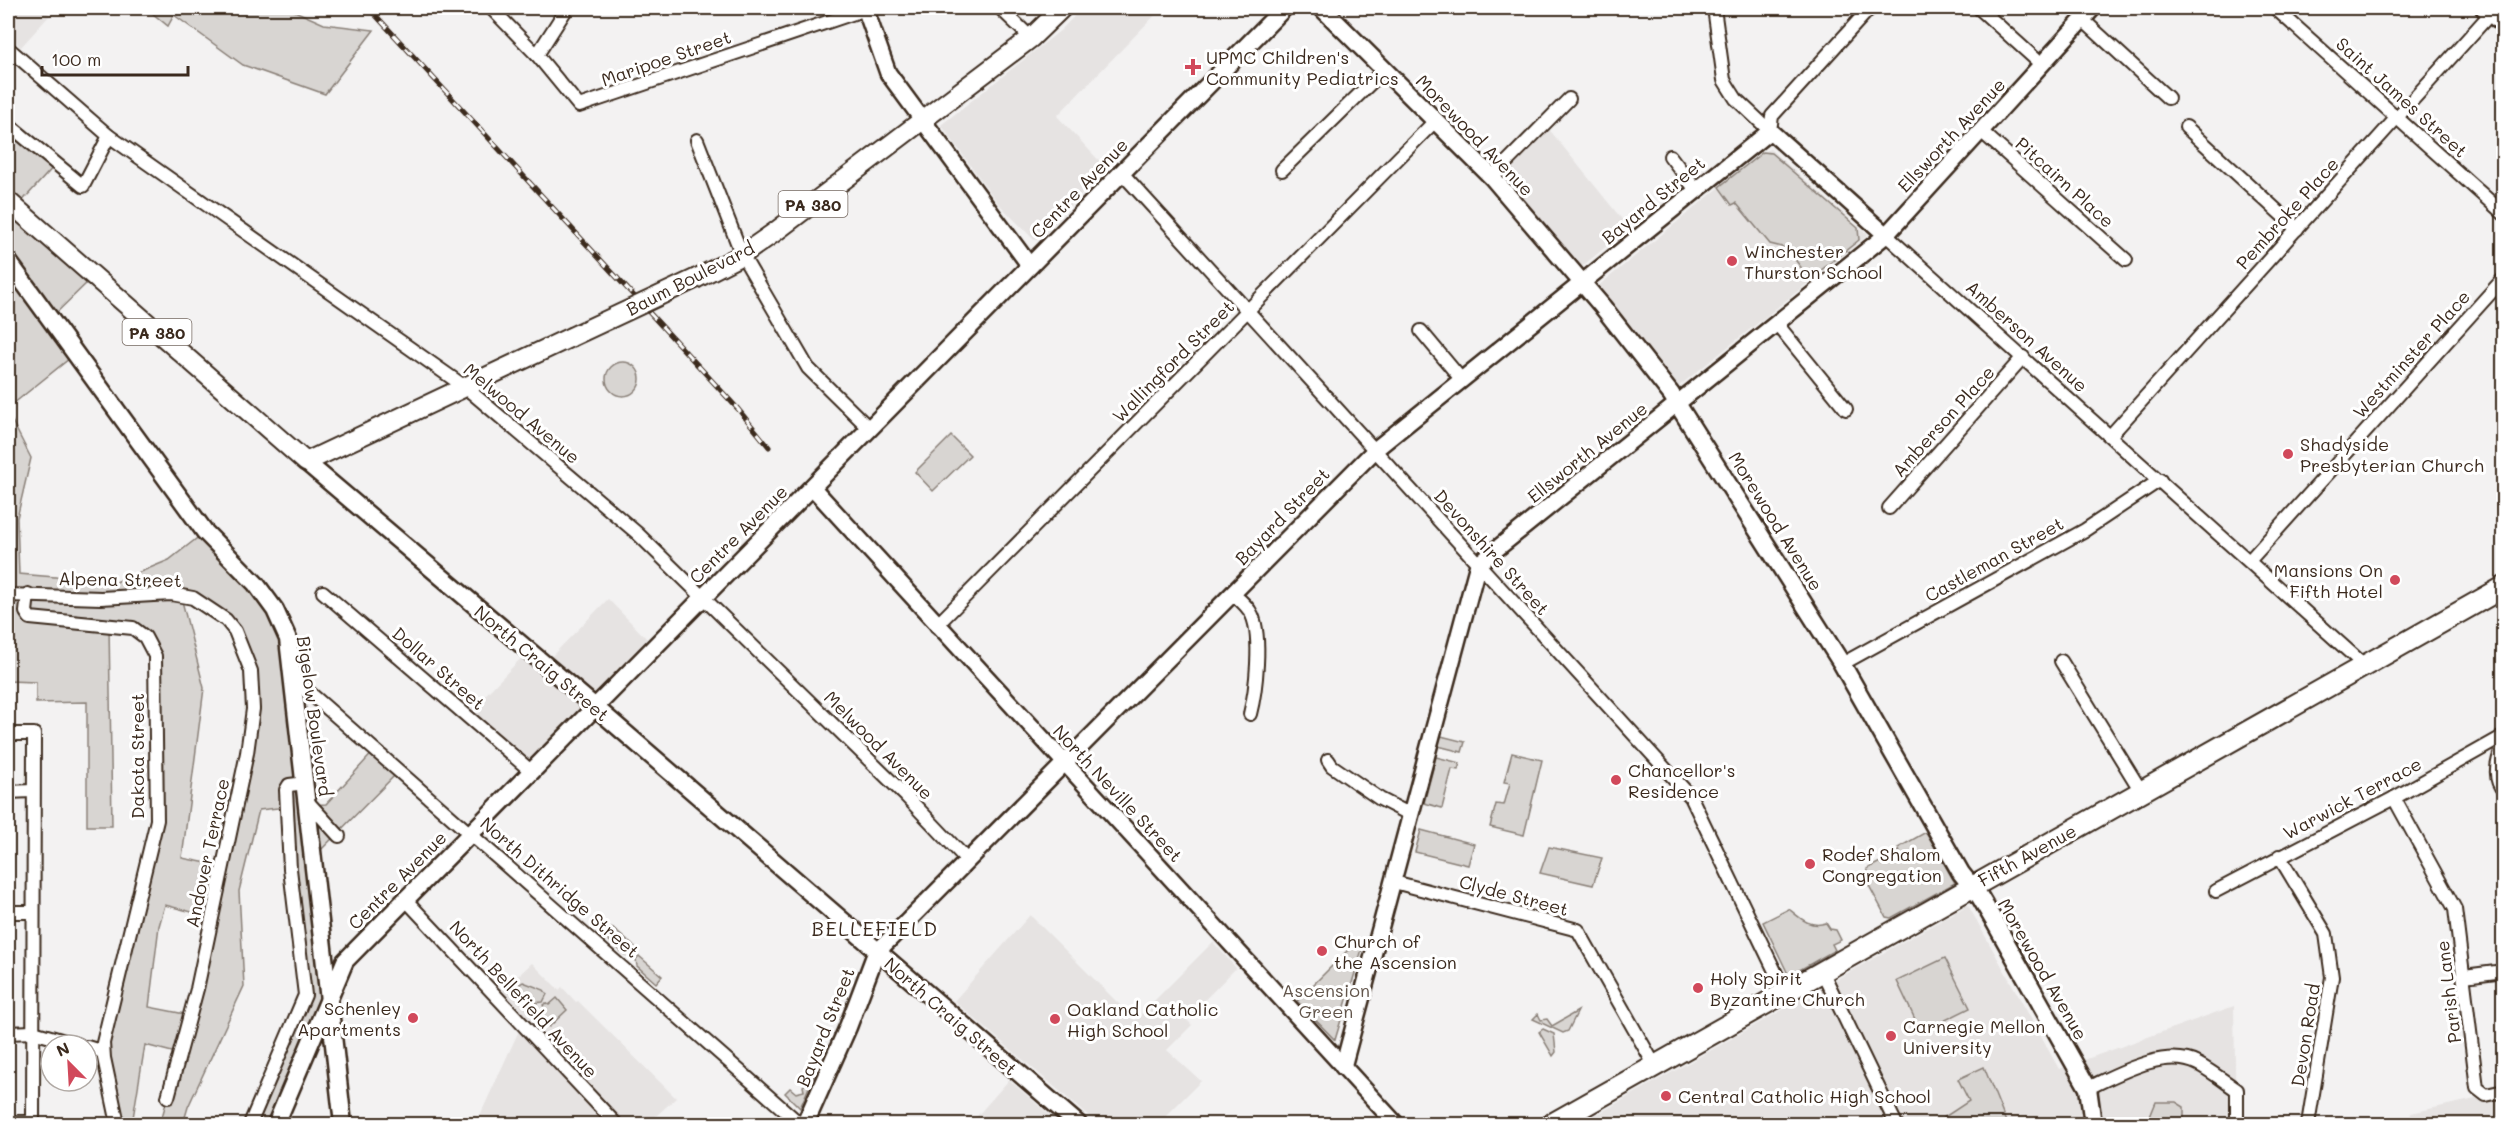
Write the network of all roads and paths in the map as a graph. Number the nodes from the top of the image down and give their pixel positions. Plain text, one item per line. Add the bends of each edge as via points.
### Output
1 (491, 8) edge
2 (567, 8) edge
3 (865, 8) edge
4 (1000, 8) edge
5 (1062, 8) edge
6 (1284, 8) edge
7 (1322, 8) edge
8 (1714, 8) edge
9 (1870, 8) edge
10 (1979, 8) edge
11 (2275, 8) edge
12 (2487, 10) edge
13 (2088, 13) edge
14 (2504, 25) edge
15 (1031, 38) junction
16 (8, 48) edge
17 (537, 55) junction
18 (2042, 65) junction
19 (1384, 70) junction
20 (2168, 98) dead end
21 (1569, 99) dead end
22 (2397, 117) junction
23 (923, 121) junction
24 (1435, 121) junction
25 (8, 124) edge
26 (2186, 127) dead end
27 (1770, 131) junction
28 (1981, 131) junction
29 (109, 136) junction
30 (698, 140) dead end
31 (1670, 156) dead end
32 (1282, 170) dead end
33 (1120, 172) junction
34 (1492, 177) junction
35 (1696, 190) junction
36 (8, 201) edge
37 (2504, 214) edge
38 (2296, 229) junction
39 (1886, 235) junction
40 (742, 255) junction
41 (2126, 260) dead end
42 (8, 261) edge
43 (1030, 266) junction
44 (2504, 278) edge
45 (1581, 283) junction
46 (1249, 310) junction
47 (1777, 324) junction
48 (1421, 331) dead end
49 (2023, 357) junction
50 (1461, 378) junction
51 (465, 387) junction
52 (1678, 403) junction
53 (1846, 410) dead end
54 (870, 429) junction
55 (2110, 436) junction
56 (1376, 449) junction
57 (306, 462) junction
58 (2160, 480) junction
59 (812, 487) junction
60 (1889, 508) dead end
61 (2249, 561) junction
62 (1478, 564) junction
63 (2504, 587) edge
64 (323, 592) dead end
65 (28, 594) junction
66 (1233, 594) junction
67 (8, 595) edge
68 (704, 598) junction
69 (226, 620) joint
70 (936, 626) junction
71 (2061, 661) dead end
72 (1842, 664) junction
73 (2364, 665) junction
74 (294, 679) junction
75 (595, 707) junction
76 (1250, 714) dead end
77 (8, 734) edge
78 (2504, 736) edge
79 (2504, 745) edge
80 (1328, 760) dead end
81 (1064, 763) junction
82 (532, 772) junction
83 (306, 783) junction
84 (32, 791) junction
85 (2141, 791) junction
86 (2504, 791) edge
87 (8, 792) edge
88 (2394, 798) junction
89 (308, 801) junction
90 (1411, 815) junction
91 (471, 833) junction
92 (339, 836) dead end
93 (2278, 856) junction
94 (968, 860) junction
95 (1394, 882) junction
96 (1972, 886) junction
97 (2216, 891) dead end
98 (405, 899) junction
99 (8, 912) edge
100 (32, 912) junction
101 (876, 952) junction
102 (1822, 971) junction
103 (2504, 971) edge
104 (2464, 976) junction
105 (1785, 992) junction
106 (328, 999) junction
107 (8, 1032) edge
108 (33, 1032) junction
109 (39, 1034) edge
110 (99, 1051) edge
111 (103, 1052) junction
112 (1655, 1066) junction
113 (1343, 1067) junction
114 (2088, 1088) junction
115 (2504, 1091) edge
116 (168, 1096) dead end
117 (8, 1122) edge
118 (33, 1123) edge
119 (118, 1125) edge
120 (250, 1125) edge
121 (276, 1125) edge
122 (343, 1125) edge
123 (616, 1125) edge
124 (800, 1125) edge
125 (806, 1125) edge
126 (1078, 1125) edge
127 (1396, 1125) edge
128 (1552, 1125) edge
129 (1896, 1125) edge
130 (2093, 1125) edge
131 (2237, 1125) edge
132 (2308, 1125) edge

1 - 17 street
2 - 17 street
3 - 17 street, Maripoe Street via 579,106
3 - 23 street via 888,73
4 - 15 street
5 - 15 main road, Baum Boulevard / PA 380
6 - 33 main road, Centre Avenue
7 - 19 main road, Morewood Avenue
8 - 27 street, Amberson Avenue via 1728,90
9 - 27 street, Bayard Street via 1772,116
10 - 18 street
11 - 22 street, Saint James Street
12 - 14 main road
12 - 22 street, Pembroke Place
13 - 18 street, Ellsworth Avenue
13 - 20 street
15 - 23 main road, Baum Boulevard / PA 380
16 - 29 street, Melwood Avenue
18 - 28 street, Ellsworth Avenue
19 - 24 main road, Morewood Avenue
19 - 32 street
21 - 34 street
22 - 37 street, Saint James Street
22 - 38 street, Pembroke Place
23 - 40 main road, Baum Boulevard / PA 380
23 - 43 street
24 - 34 main road, Morewood Avenue
24 - 46 street, Wallingford Street
25 - 29 street via 83,186
26 - 38 street
27 - 35 street, Bayard Street
27 - 39 street, Amberson Avenue
28 - 39 street, Ellsworth Avenue
28 - 41 street, Pitcairn Place
29 - 51 street, Melwood Avenue
30 - 40 street
31 - 35 street
33 - 43 main road, Centre Avenue
33 - 46 street, Devonshire Street
34 - 45 main road, Morewood Avenue
35 - 45 street, Bayard Street
36 - 57 main road, North Craig Street / PA 380
38 - 55 street, Pembroke Place
39 - 47 street, Ellsworth Avenue
39 - 49 street, Amberson Avenue
40 - 51 main road, Baum Boulevard / PA 380, bridge
40 - 54 street via 808,368
42 - 74 main road, Bigelow Boulevard via 204,532 256,584 275,610 288,639
43 - 54 main road, Centre Avenue
44 - 61 street, Westminster Place
45 - 50 street, Bayard Street
45 - 52 main road, Morewood Avenue
46 - 56 street, Devonshire Street
46 - 70 street, Wallingford Street
47 - 52 street, Ellsworth Avenue
47 - 53 street
48 - 50 street
49 - 55 street, Amberson Avenue
49 - 60 street, Amberson Place
50 - 56 street, Bayard Street
51 - 57 main road, Baum Boulevard / PA 380
51 - 68 street, Melwood Avenue via 637,533
52 - 62 street, Ellsworth Avenue
52 - 72 main road, Morewood Avenue
54 - 59 main road, Centre Avenue
55 - 58 street, Amberson Avenue
56 - 62 street, Devonshire Street
56 - 66 street, Bayard Street
57 - 75 main road, North Craig Street
58 - 61 street, Amberson Avenue
58 - 72 street, Castleman Street via 2085,530
59 - 68 main road, Centre Avenue
59 - 70 street, North Neville Street
61 - 73 street, Amberson Avenue
62 - 90 street
62 - 105 street, Devonshire Street via 1691,797
63 - 73 highway, Fifth Avenue
64 - 82 street, Dollar Street
65 - 67 street, Alpena Street
65 - 69 street, Alpena Street via 101,598 171,594 193,598
65 - 111 street, Dakota Street via 26,612 30,618 133,628 145,637 155,656 157,820
66 - 76 street via 1245,604 1256,630 1255,689
66 - 81 street, Bayard Street
68 - 75 main road, Centre Avenue
68 - 94 street, Melwood Avenue
69 - 116 street, Andover Terrace via 235,631 251,671 253,709 197,989
70 - 81 street, North Neville Street
71 - 85 street
72 - 96 main road, Morewood Avenue
73 - 85 highway, Fifth Avenue
74 - 83 main road, Bigelow Boulevard
74 - 91 street, North Dithridge Street
75 - 82 main road, Centre Avenue
75 - 101 main road, North Craig Street
77 - 84 street via 34,734
78 - 88 street, Warwick Terrace
79 - 86 street via 2496,768
80 - 90 street via 1380,799
81 - 94 street, Bayard Street
81 - 113 street, North Neville Street
82 - 91 main road, Centre Avenue
83 - 89 main road, Bigelow Boulevard
83 - 120 street via 290,785 286,790 290,869 305,995
84 - 87 street
84 - 100 street
85 - 96 highway, Fifth Avenue
88 - 93 street, Warwick Terrace
88 - 104 street, Parish Lane via 2455,909
89 - 92 street
89 - 106 main road, Bigelow Boulevard
90 - 95 street
91 - 98 main road, Centre Avenue
91 - 124 street, North Dithridge Street
93 - 97 street, Warwick Terrace
93 - 132 street, Devon Road via 2326,934 2332,977
94 - 101 street, Bayard Street
95 - 112 street, Clyde Street via 1578,930
95 - 113 street
96 - 102 highway, Fifth Avenue
96 - 114 main road, Morewood Avenue
98 - 106 main road, Centre Avenue via 345,961
98 - 123 street, North Bellefield Avenue
99 - 100 street
100 - 108 street
101 - 125 main road, Bayard Street
101 - 126 main road, North Craig Street
102 - 105 highway, Fifth Avenue
102 - 129 street
103 - 104 street
104 - 115 street, Parish Lane via 2477,1088 2486,1095
105 - 112 highway, Fifth Avenue
106 - 121 main road, Centre Avenue
106 - 122 main road, Bigelow Boulevard
107 - 108 street
108 - 109 street
108 - 118 street
110 - 111 street
111 - 119 street
112 - 128 highway, Fifth Avenue
113 - 127 street, North Neville Street
114 - 130 main road, Morewood Avenue
114 - 131 street via 2160,1059 2196,1063 2237,1089
117 - 118 street

